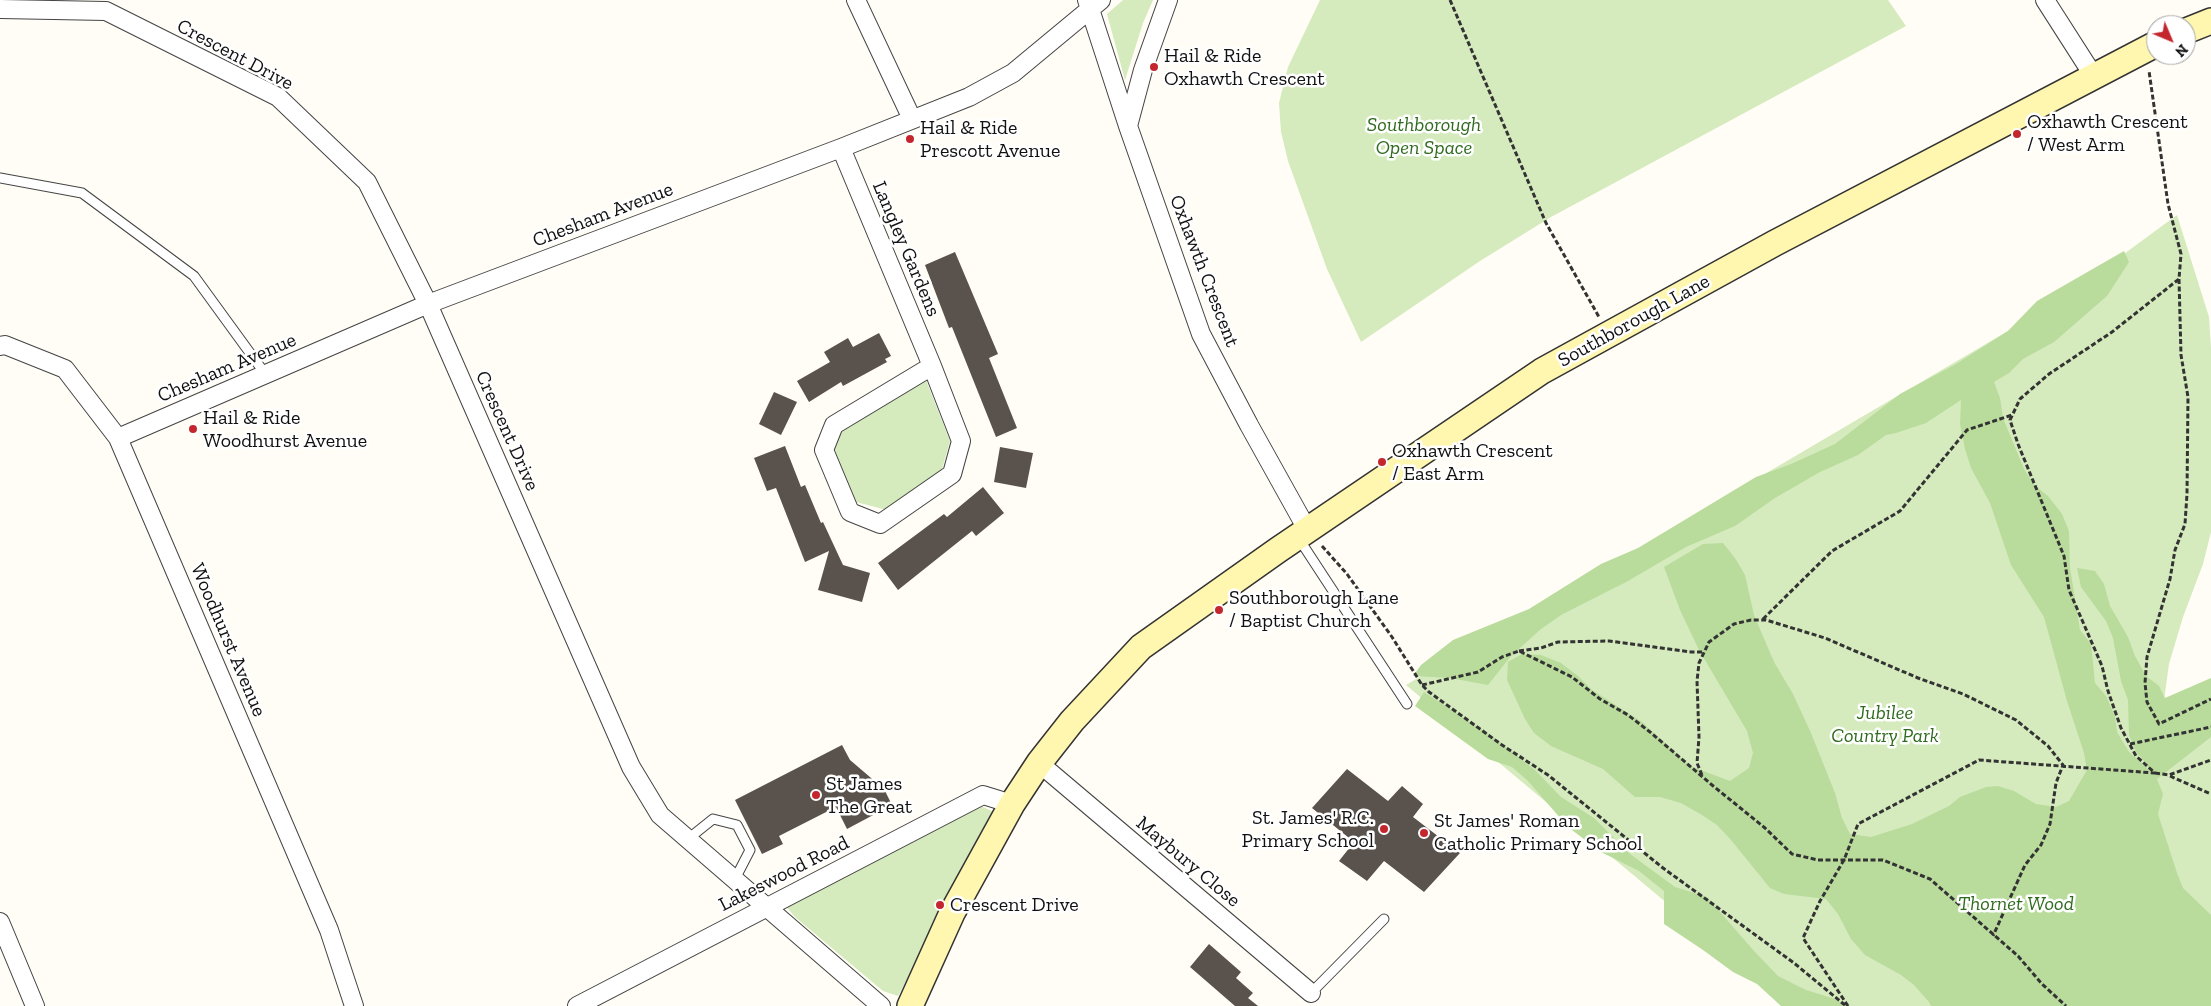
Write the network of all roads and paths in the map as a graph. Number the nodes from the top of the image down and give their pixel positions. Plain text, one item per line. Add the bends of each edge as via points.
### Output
1 (856, 0) edge
2 (1168, 0) edge
3 (1450, 0) edge
4 (2045, 0) edge
5 (1092, 3) edge
6 (0, 9) edge
7 (2211, 21) edge
8 (2196, 27) edge
9 (2146, 48) edge
10 (2152, 65) edge
11 (2093, 75) junction
12 (912, 119) junction
13 (1128, 126) junction
14 (841, 148) junction
15 (0, 178) edge
16 (2179, 278) junction
17 (428, 304) junction
18 (1609, 335) junction
19 (0, 346) edge
20 (932, 366) junction
21 (266, 375) junction
22 (2013, 415) junction
23 (118, 438) junction
24 (1303, 534) junction
25 (1762, 620) junction
26 (1519, 651) junction
27 (1704, 652) junction
28 (1422, 685) junction
29 (2211, 698) edge
30 (1407, 704) dead end
31 (2211, 728) edge
32 (2130, 744) junction
33 (2211, 760) edge
34 (1039, 763) junction
35 (2063, 765) junction
36 (2154, 773) junction
37 (2169, 775) junction
38 (1703, 778) junction
39 (2211, 794) edge
40 (1012, 804) junction
41 (688, 839) junction
42 (1844, 860) junction
43 (735, 879) junction
44 (767, 906) junction
45 (1384, 920) dead end
46 (0, 922) edge
47 (1993, 936) junction
48 (1311, 993) joint
49 (35, 1006) edge
50 (354, 1006) edge
51 (577, 1006) edge
52 (881, 1006) edge
53 (910, 1006) edge
54 (1847, 1006) edge
55 (2066, 1006) edge

1 - 12 street
2 - 13 street via 1143,70
3 - 18 path via 1546,223
4 - 11 street
5 - 12 street, Chesham Avenue via 1013,73 969,97
5 - 13 street, Oxhawth Crescent
6 - 17 street, Crescent Drive via 106,11 278,97 367,182
7 - 8 street
9 - 11 street, Southborough Lane
10 - 16 path via 2168,204 2181,254
11 - 18 street, Southborough Lane
12 - 14 street, Chesham Avenue
13 - 24 street, Oxhawth Crescent via 1201,334
14 - 17 street, Chesham Avenue
14 - 20 street, Langley Gardens
15 - 21 lane via 82,193 170,258 194,276
16 - 22 path via 2112,332 2048,374 2020,399
16 - 29 path via 2181,355 2188,397 2185,524 2147,657 2145,683 2148,702 2159,724
17 - 21 street, Chesham Avenue
17 - 41 street, Crescent Drive via 631,767 660,815
18 - 24 street, Southborough Lane via 1542,371
19 - 23 street, Woodhurst Avenue via 5,345 65,369
20 - 20 street, Langley Gardens via 961,441 952,474 880,524 850,512 824,450 834,425
21 - 23 street, Chesham Avenue
22 - 25 path via 1967,430 1900,511 1832,551
22 - 32 path via 2010,420 2018,444 2064,556 2069,590 2102,666 2121,728
23 - 50 street, Woodhurst Avenue via 329,930
24 - 28 path via 1347,574
24 - 30 lane
24 - 34 street, Southborough Lane via 1141,647 1072,721
25 - 27 path via 1734,624 1708,642
25 - 35 path via 1825,638 1972,698 2016,720 2048,746
26 - 27 path via 1558,642 1609,641
26 - 28 path via 1478,672
26 - 38 path via 1572,677 1628,715
27 - 38 path via 1699,663 1697,696 1697,763
28 - 54 path via 1548,775 1663,868 1794,963
31 - 32 path
32 - 36 path via 2136,756
33 - 37 path
34 - 40 street, Southborough Lane
34 - 48 street, Maybury Close
35 - 36 path
35 - 42 path via 1979,760 1858,824
35 - 47 path via 2056,783 2050,824 2041,845 2025,865
36 - 37 path
37 - 39 path
38 - 42 path via 1792,854 1818,860
40 - 44 street, Lakeswood Road via 983,795
40 - 53 street, Southborough Lane via 952,914
41 - 43 street, Crescent Drive
41 - 43 lane via 713,820 737,824 750,850
42 - 47 path via 1883,860 1930,879
42 - 54 path via 1803,938
43 - 44 street, Crescent Drive
44 - 51 street, Lakeswood Road
44 - 52 street, Crescent Drive
45 - 48 lane
46 - 49 street
47 - 55 path via 2018,956

